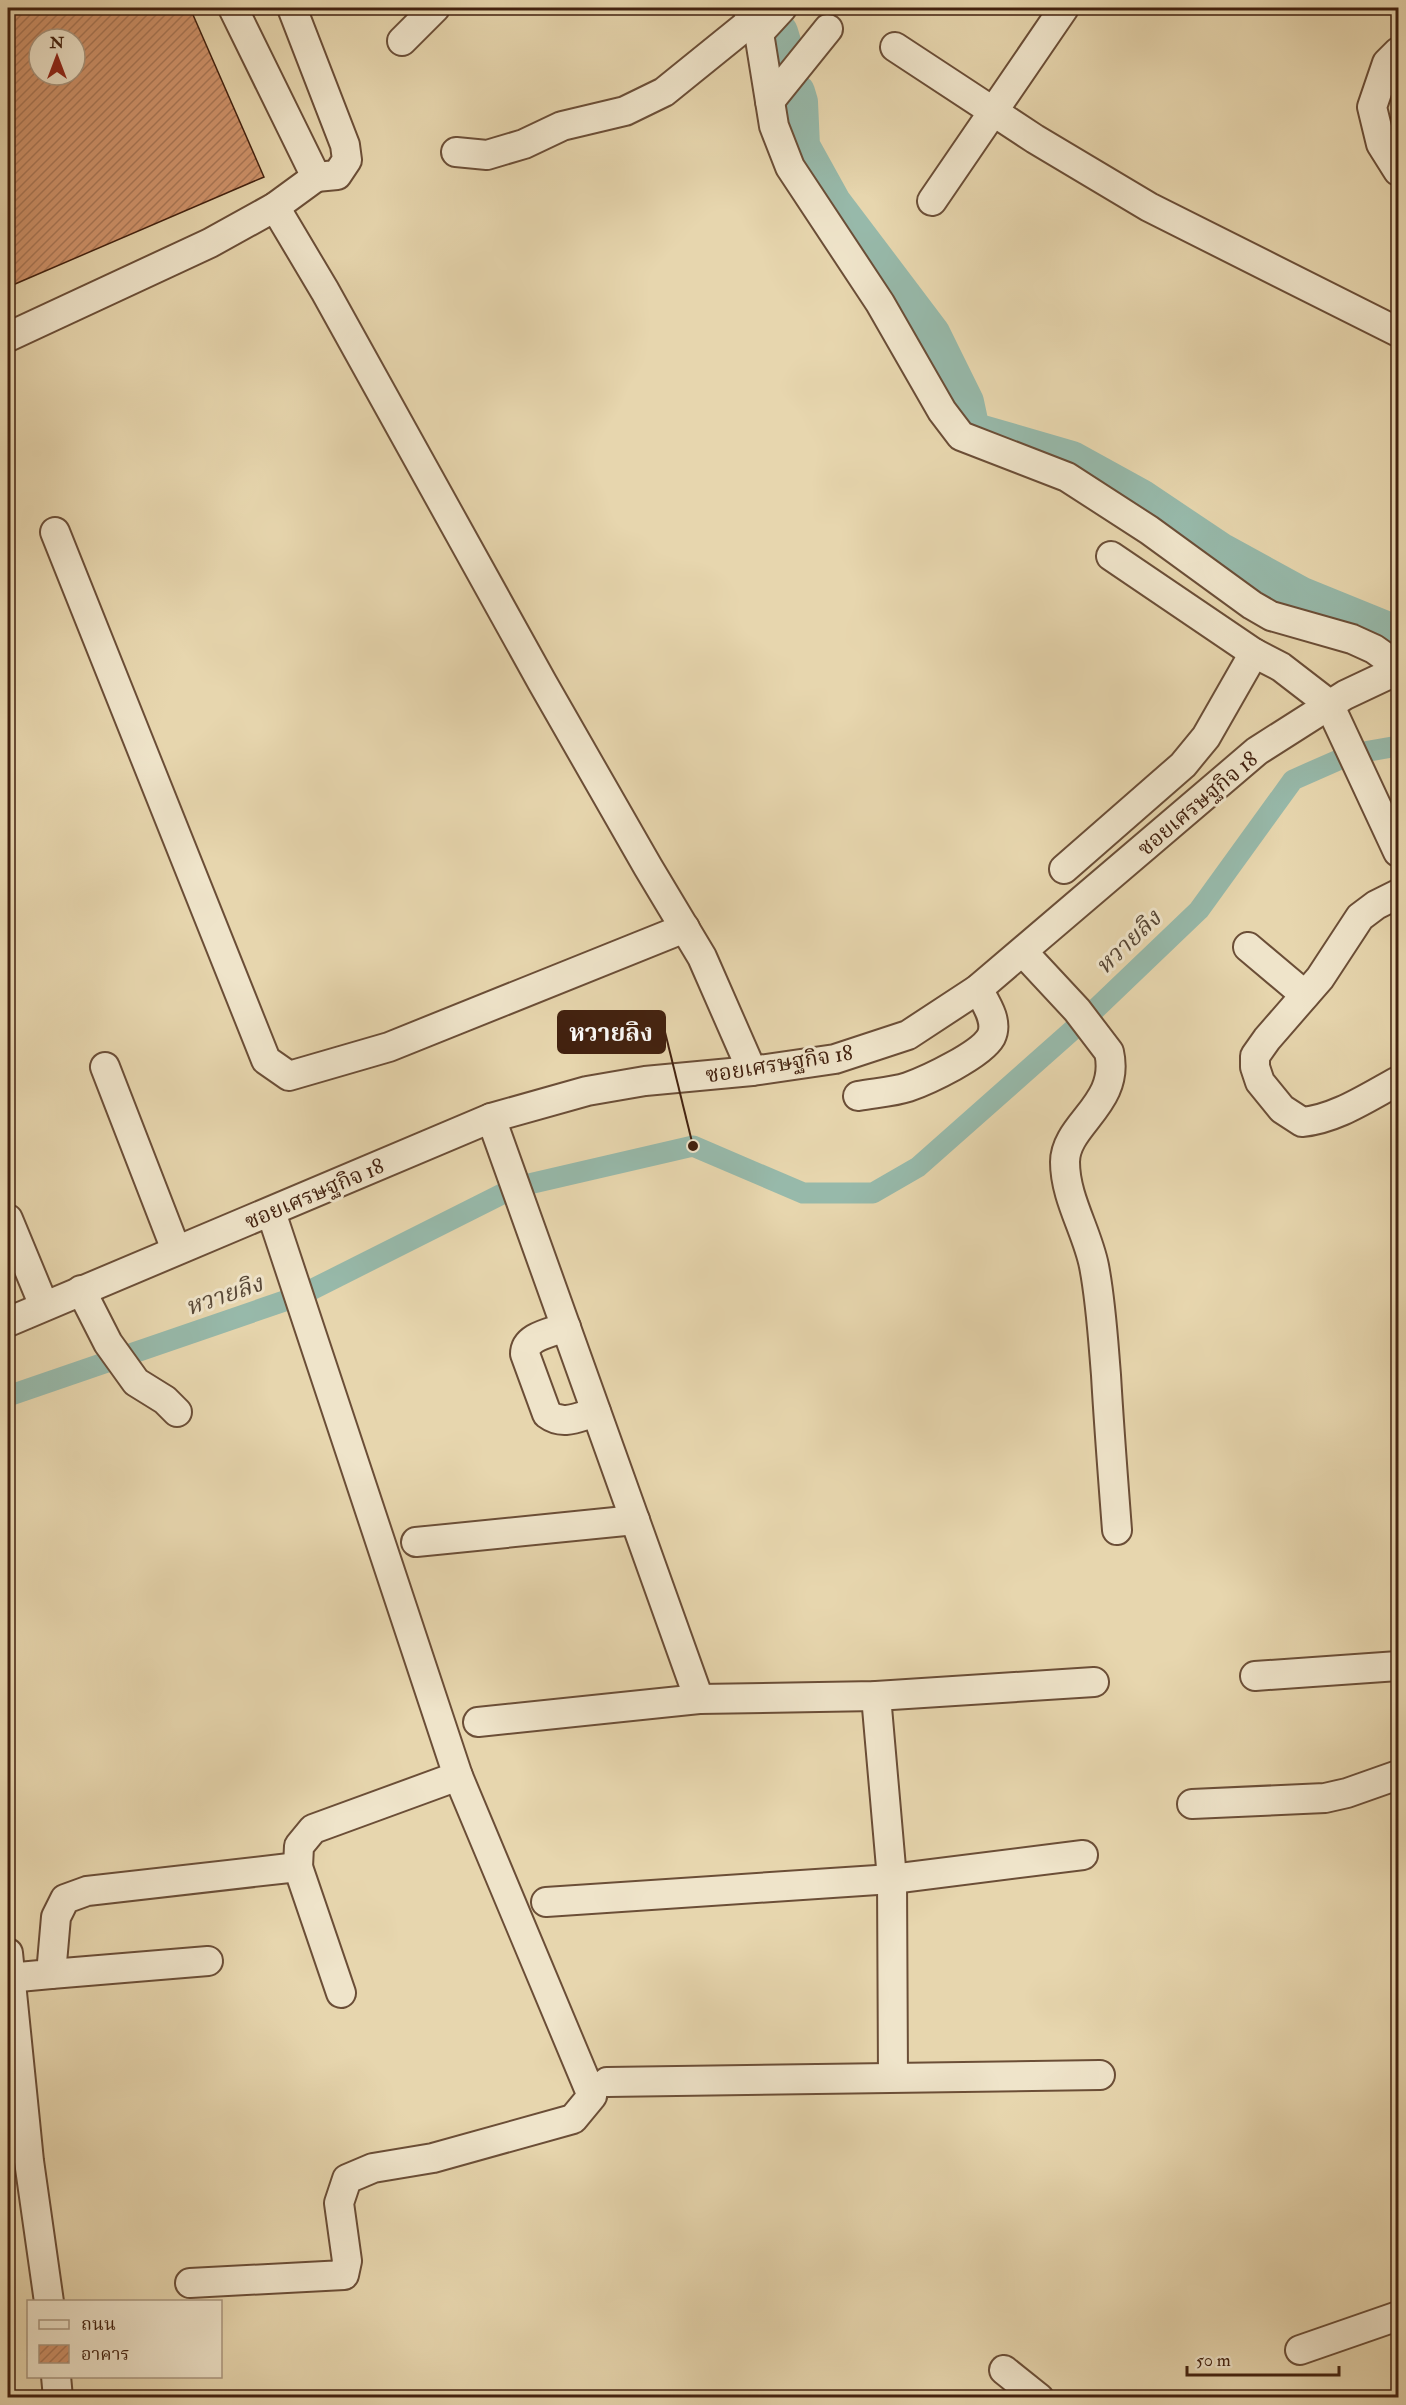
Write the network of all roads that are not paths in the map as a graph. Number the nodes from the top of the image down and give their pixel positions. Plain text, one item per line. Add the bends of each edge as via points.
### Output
1 (234, 8) edge
2 (292, 8) edge
3 (435, 8) edge
4 (782, 8) edge
5 (1064, 8) edge
6 (753, 20) edge
7 (828, 29) dead end
8 (402, 41) dead end
9 (895, 47) dead end
10 (1398, 52) edge
11 (770, 100) junction
12 (994, 112) junction
13 (456, 152) dead end
14 (1398, 171) edge
15 (316, 177) junction
16 (932, 201) dead end
17 (275, 207) junction
18 (1398, 332) edge
19 (8, 337) edge
20 (55, 532) dead end
21 (1111, 556) dead end
22 (1254, 652) junction
23 (1398, 668) edge
24 (1329, 704) junction
25 (1398, 852) edge
26 (1064, 869) dead end
27 (1398, 894) edge
28 (685, 928) junction
29 (1248, 948) dead end
30 (1023, 951) junction
31 (978, 989) junction
32 (1305, 995) junction
33 (105, 1067) dead end
34 (752, 1071) junction
35 (1398, 1081) edge
36 (858, 1096) dead end
37 (491, 1118) junction
38 (271, 1212) junction
39 (8, 1219) edge
40 (176, 1250) junction
41 (81, 1290) junction
42 (44, 1306) junction
43 (8, 1322) edge
44 (566, 1327) junction
45 (177, 1412) dead end
46 (596, 1412) junction
47 (635, 1520) junction
48 (1117, 1530) dead end
49 (416, 1542) dead end
50 (1398, 1666) edge
51 (1255, 1676) dead end
52 (1094, 1682) dead end
53 (876, 1696) junction
54 (699, 1699) junction
55 (478, 1722) dead end
56 (1398, 1774) edge
57 (458, 1776) junction
58 (1192, 1804) dead end
59 (1083, 1855) dead end
60 (298, 1867) junction
61 (892, 1879) junction
62 (546, 1902) dead end
63 (208, 1961) dead end
64 (8, 1970) edge
65 (51, 1974) junction
66 (341, 1993) dead end
67 (1100, 2075) dead end
68 (893, 2077) junction
69 (606, 2082) dead end
70 (190, 2283) dead end
71 (49, 2300) edge
72 (1398, 2316) edge
73 (1300, 2350) dead end
74 (1004, 2370) dead end
75 (56, 2378) edge
76 (58, 2397) edge
77 (1039, 2397) edge

1 - 15 street
2 - 15 street via 345,145 347,160 337,175
3 - 8 street
4 - 6 street
5 - 12 street
6 - 11 street
6 - 13 street via 664,92 625,111 562,126 524,144 487,155
7 - 11 street
9 - 12 street
10 - 14 street via 1387,63 1372,107 1381,144
11 - 23 street via 774,126 790,166 961,436 1067,477 1271,616 1352,639 1374,649
12 - 16 street
12 - 18 street via 1149,207
15 - 17 street
17 - 19 street via 210,243
17 - 28 street
20 - 28 street via 266,1060 289,1076 389,1047
21 - 22 street
22 - 24 street via 1281,667
22 - 26 street via 1206,737 1183,765
23 - 24 street, ซอยเศรษฐกิจ 18
24 - 25 street
24 - 30 street, ซอยเศรษฐกิจ 18 via 1257,751
27 - 32 street via 1360,917
28 - 34 street via 702,957
29 - 32 street
30 - 31 street, ซอยเศรษฐกิจ 18
30 - 48 street via 1110,1052 1112,1070 1102,1099 1072,1139 1065,1158 1068,1185 1094,1264 1100,1304
31 - 34 street, ซอยเศรษฐกิจ 18 via 908,1035 835,1059
31 - 36 street via 993,1027 991,1037 971,1056 906,1088
32 - 35 street via 1255,1056 1260,1082 1282,1109 1302,1122 1317,1121
33 - 40 street
34 - 37 street, ซอยเศรษฐกิจ 18 via 587,1091
37 - 38 street, ซอยเศรษฐกิจ 18
37 - 44 street
38 - 40 street, ซอยเศรษฐกิจ 18
38 - 57 street
39 - 42 street
40 - 41 street, ซอยเศรษฐกิจ 18
41 - 42 street, ซอยเศรษฐกิจ 18
41 - 45 street via 108,1343 136,1382
42 - 43 street, ซอยเศรษฐกิจ 18
44 - 46 street
44 - 46 street via 530,1341 525,1354 547,1414 564,1421
46 - 47 street
47 - 49 street
47 - 54 street
50 - 51 street
52 - 53 street
53 - 54 street
53 - 61 street
54 - 55 street
56 - 58 street via 1325,1798
57 - 60 street via 313,1829 299,1846
57 - 70 street via 592,2096 573,2119 433,2158 373,2168 347,2179 339,2203 347,2261 344,2275
59 - 61 street
60 - 65 street via 87,1891 64,1899 56,1917
60 - 66 street
61 - 62 street
61 - 68 street
63 - 65 street
64 - 65 street
64 - 71 street
67 - 68 street
68 - 69 street
72 - 73 street
74 - 77 street
75 - 76 street

